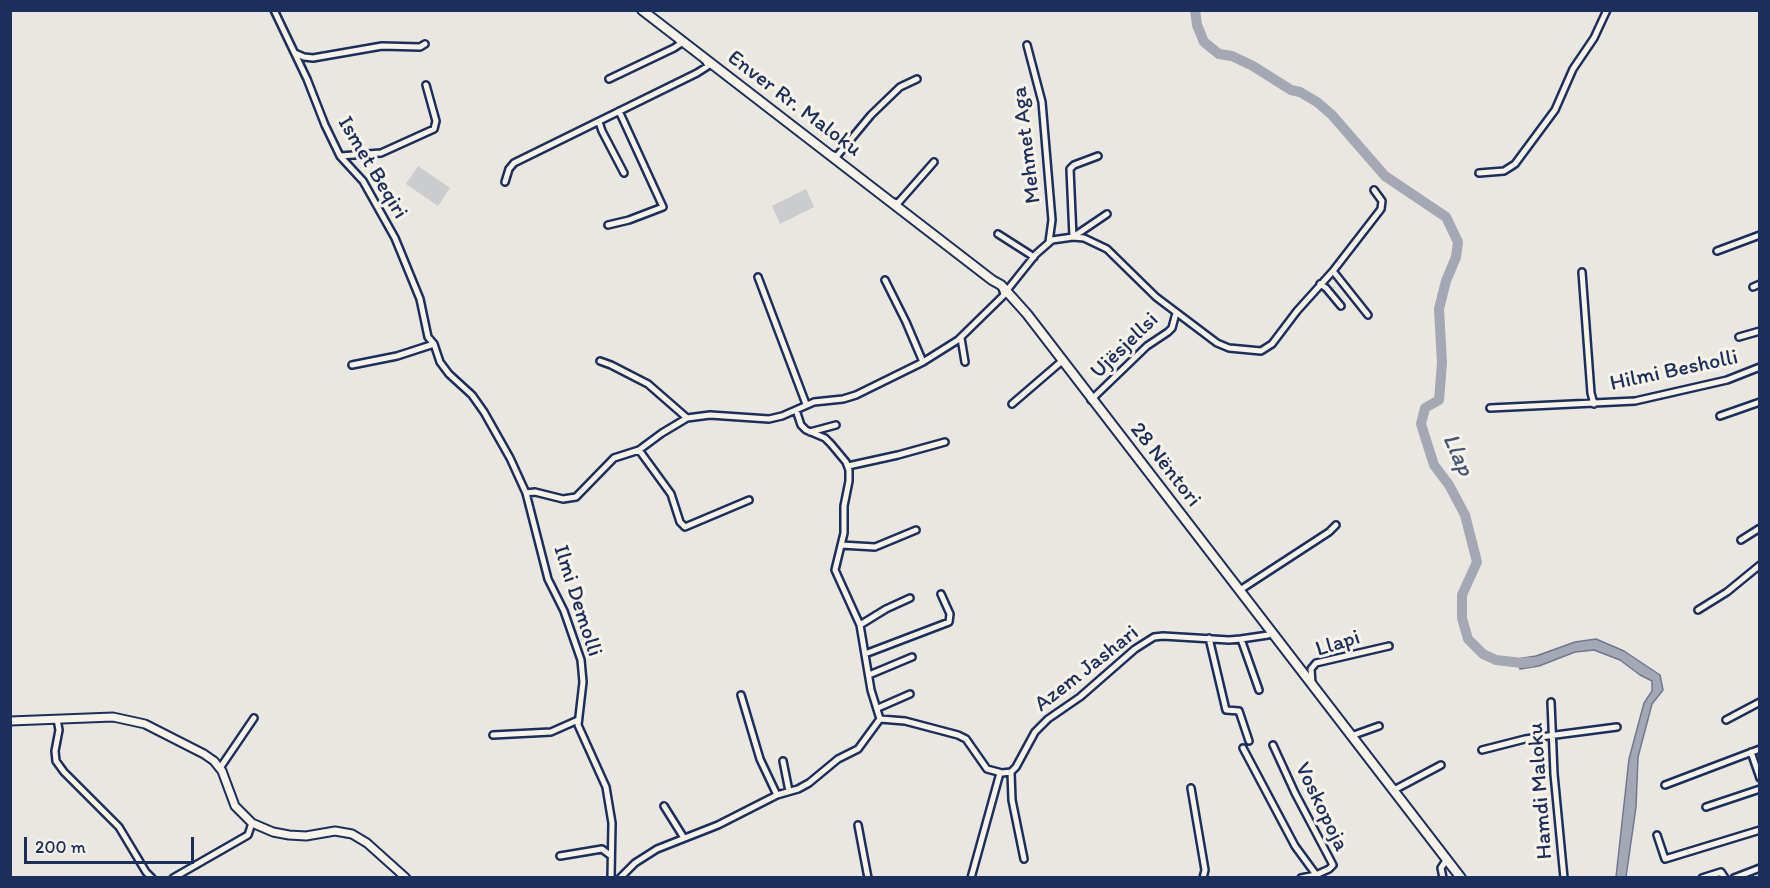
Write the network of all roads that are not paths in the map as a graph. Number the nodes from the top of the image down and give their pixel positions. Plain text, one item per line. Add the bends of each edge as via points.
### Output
1 (274, 10) edge
2 (642, 10) edge
3 (1607, 10) edge
4 (677, 37) junction
5 (425, 44) dead end
6 (1027, 45) dead end
7 (294, 53) junction
8 (704, 59) junction
9 (609, 79) dead end
10 (917, 79) dead end
11 (426, 85) dead end
12 (619, 111) junction
13 (599, 122) junction
14 (828, 153) junction
15 (340, 156) junction
16 (1098, 156) dead end
17 (934, 162) dead end
18 (624, 173) dead end
19 (1479, 173) dead end
20 (505, 182) dead end
21 (1374, 190) dead end
22 (889, 201) junction
23 (1107, 214) dead end
24 (608, 225) dead end
25 (998, 234) dead end
26 (1760, 235) edge
27 (1073, 237) junction
28 (1049, 242) junction
29 (1717, 251) dead end
30 (1034, 257) junction
31 (1333, 271) junction
32 (1582, 272) dead end
33 (758, 277) dead end
34 (885, 280) dead end
35 (1320, 284) junction
36 (1001, 285) junction
37 (1341, 306) dead end
38 (1176, 313) junction
39 (1368, 315) dead end
40 (1760, 331) edge
41 (428, 337) joint
42 (1739, 337) dead end
43 (961, 338) junction
44 (434, 344) junction
45 (600, 361) dead end
46 (1062, 361) junction
47 (923, 362) junction
48 (965, 362) dead end
49 (352, 365) dead end
50 (1760, 367) edge
51 (1091, 400) junction
52 (1760, 402) edge
53 (806, 404) junction
54 (1012, 404) dead end
55 (1594, 404) junction
56 (1490, 408) dead end
57 (796, 410) junction
58 (1720, 416) dead end
59 (687, 418) junction
60 (836, 425) dead end
61 (810, 432) junction
62 (945, 442) dead end
63 (639, 450) junction
64 (848, 466) junction
65 (526, 493) junction
66 (749, 500) dead end
67 (1336, 525) dead end
68 (1760, 528) edge
69 (916, 530) dead end
70 (1741, 540) dead end
71 (841, 545) junction
72 (1760, 565) edge
73 (1240, 590) junction
74 (941, 594) dead end
75 (910, 598) dead end
76 (1698, 610) dead end
77 (860, 628) junction
78 (1272, 632) junction
79 (1209, 638) junction
80 (1241, 639) junction
81 (1389, 646) dead end
82 (865, 654) junction
83 (912, 657) dead end
84 (869, 675) junction
85 (1312, 684) junction
86 (1259, 690) dead end
87 (910, 694) dead end
88 (741, 695) dead end
89 (1551, 702) dead end
90 (1760, 702) edge
91 (878, 708) junction
92 (254, 718) dead end
93 (57, 719) junction
94 (880, 719) junction
95 (578, 720) junction
96 (1726, 720) dead end
97 (10, 721) edge
98 (1379, 726) dead end
99 (1617, 727) dead end
100 (494, 735) dead end
101 (1552, 735) junction
102 (1351, 736) junction
103 (1249, 741) dead end
104 (1273, 746) dead end
105 (1243, 748) dead end
106 (1760, 749) edge
107 (1482, 750) dead end
108 (1751, 752) junction
109 (783, 761) dead end
110 (1441, 765) dead end
111 (1758, 767) edge
112 (220, 768) junction
113 (1011, 772) junction
114 (999, 773) junction
115 (1760, 778) edge
116 (1665, 785) dead end
117 (1191, 788) dead end
118 (1760, 789) edge
119 (1394, 790) junction
120 (789, 791) junction
121 (777, 795) junction
122 (664, 806) dead end
123 (1706, 807) dead end
124 (252, 823) junction
125 (858, 825) dead end
126 (1760, 830) edge
127 (1657, 835) dead end
128 (684, 838) junction
129 (560, 856) dead end
130 (611, 856) junction
131 (1024, 859) dead end
132 (1447, 859) junction
133 (1760, 868) edge
134 (1317, 876) edge
135 (152, 878) edge
136 (173, 878) edge
137 (406, 878) edge
138 (611, 878) edge
139 (620, 878) edge
140 (868, 878) edge
141 (971, 878) edge
142 (1203, 878) edge
143 (1301, 878) edge
144 (1443, 878) edge
145 (1461, 878) edge
146 (1564, 878) edge
147 (1702, 878) edge
148 (1725, 878) edge
149 (1734, 878) edge

1 - 7 street, Ismet Beqiri
2 - 4 main road, Enver Rr. Maloku
3 - 19 street via 1555,110 1515,164 1504,171
4 - 8 main road, Enver Rr. Maloku
4 - 9 street via 681,44
5 - 7 street via 382,46 313,58
6 - 28 street, Mehmet Aga via 1042,102 1052,220
7 - 15 street, Ismet Beqiri
8 - 12 street via 708,66
8 - 14 main road, Enver Rr. Maloku
10 - 14 street via 900,87 837,156
11 - 15 street via 436,121 434,129 381,153
12 - 13 street
12 - 24 street via 663,207
13 - 18 street
13 - 20 street via 514,163
14 - 22 main road, Enver Rr. Maloku
15 - 41 street, Ismet Beqiri via 363,182 395,238 420,299
16 - 27 street via 1071,169
17 - 22 street via 898,203
21 - 31 street via 1381,199 1381,209
22 - 36 main road, Enver Rr. Maloku
23 - 27 street
25 - 30 street
26 - 29 street
27 - 28 street
27 - 38 street via 1107,249
28 - 30 street
30 - 36 street via 1008,290
31 - 35 street
31 - 39 street
32 - 55 street, Hilmi Besholli
33 - 53 street
34 - 47 street
35 - 37 street
35 - 38 street via 1262,351 1221,345
36 - 43 street via 1004,295
36 - 46 main road, 28 Nëntori
38 - 51 street, Ujësjellsi via 1168,332 1147,346
40 - 42 street
41 - 44 street, Ilmi Demolli
43 - 47 street
43 - 48 street
44 - 49 street via 396,357
44 - 65 street, Ilmi Demolli via 440,362 484,412
45 - 59 street via 648,384
46 - 51 main road, 28 Nëntori
46 - 54 street
47 - 53 street via 856,395
50 - 55 street, Hilmi Besholli via 1727,380 1635,401
51 - 73 main road, 28 Nëntori
52 - 58 street
53 - 57 street
55 - 56 street, Hilmi Besholli
57 - 59 street via 769,418
57 - 61 street via 801,425
59 - 63 street
60 - 61 street
61 - 64 street via 825,438
62 - 64 street
63 - 65 street via 614,458 572,499
63 - 66 street via 671,494 685,527
64 - 71 street
65 - 95 street, Ilmi Demolli via 548,579 581,660 583,682
67 - 73 street
68 - 70 street
69 - 71 street via 875,547
71 - 77 street via 835,570
72 - 76 street
73 - 78 main road, 28 Nëntori
74 - 82 street via 950,614 949,622
75 - 77 street
77 - 82 street
78 - 80 street, Azem Jashari
78 - 85 main road, 28 Nëntori
79 - 80 street, Azem Jashari
79 - 103 street via 1226,710 1239,711
79 - 113 street, Azem Jashari via 1163,636 1141,644 1080,698 1040,726
80 - 86 street
81 - 85 street, Llapi via 1316,663 1311,669
82 - 84 street
83 - 84 street
84 - 91 street
85 - 102 main road, 28 Nëntori
87 - 91 street
88 - 121 street via 760,759
89 - 101 street, Hamdi Maloku
90 - 96 street
91 - 94 street
92 - 112 street
93 - 97 street
93 - 112 street via 113,717 136,721 204,754
93 - 135 street via 55,758 119,827
94 - 114 street via 906,721 958,735 966,739 987,769
94 - 120 street via 858,749 838,759 809,783
95 - 100 street via 551,732
95 - 130 street, Ilmi Demolli via 580,733 606,787 612,823
98 - 102 street
99 - 101 street
101 - 107 street
101 - 146 street, Hamdi Maloku
102 - 119 main road, 28 Nëntori
104 - 134 street, Voskopoja via 1333,865
105 - 134 street via 1291,839
106 - 108 street
108 - 111 street
108 - 116 street
109 - 120 street
110 - 119 street
111 - 115 street
112 - 124 street via 236,806
113 - 114 street
113 - 131 street via 1012,800
114 - 141 street
117 - 142 street via 1205,870
118 - 123 street
119 - 132 main road, 28 Nëntori
120 - 121 street
121 - 128 street
122 - 128 street
124 - 136 street via 248,835
124 - 137 street via 289,835 335,831 352,834
125 - 140 street
126 - 127 street via 1665,859
128 - 139 street via 650,853
129 - 130 street via 602,849
130 - 138 street, Ilmi Demolli
132 - 144 street via 1441,868
132 - 145 main road, 28 Nëntori
133 - 149 street
134 - 143 street
147 - 148 street via 1721,872

